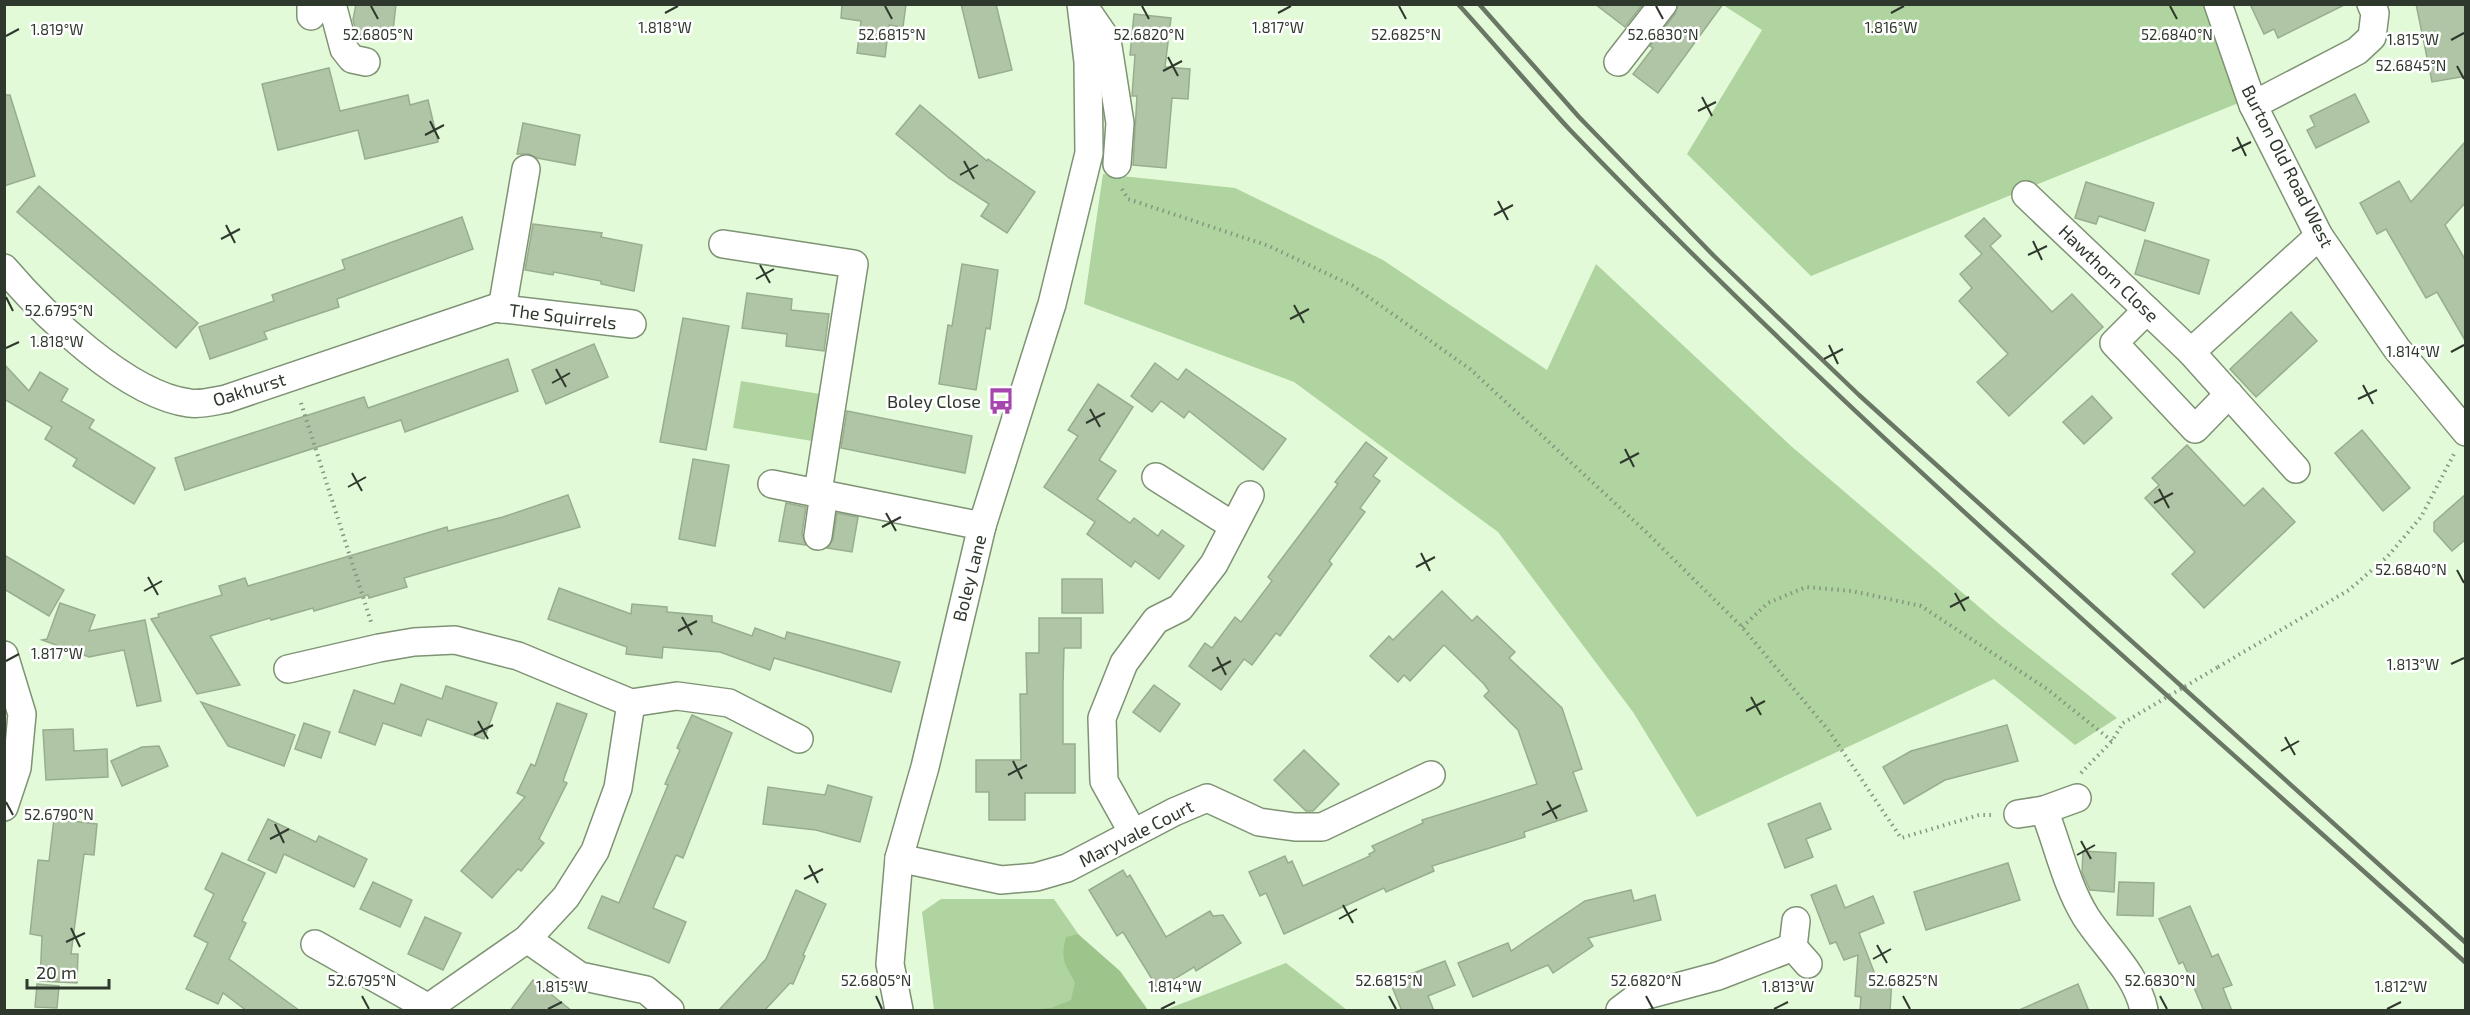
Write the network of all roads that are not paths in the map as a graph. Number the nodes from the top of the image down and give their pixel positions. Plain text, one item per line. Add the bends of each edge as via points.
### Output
1 (1082, 4) edge
2 (1663, 4) edge
3 (2218, 4) edge
4 (2371, 4) edge
5 (318, 8) edge
6 (366, 62) dead end
7 (1618, 62) dead end
8 (2253, 105) junction
9 (1117, 164) road end
10 (526, 169) dead end
11 (2026, 195) dead end
12 (2319, 236) junction
13 (723, 244) dead end
14 (4, 268) edge
15 (499, 308) junction
16 (2147, 310) junction
17 (632, 324) dead end
18 (2191, 352) junction
19 (2232, 397) junction
20 (2461, 441) edge
21 (2296, 468) dead end
22 (1156, 477) dead end
23 (772, 484) dead end
24 (821, 492) junction
25 (1250, 495) dead end
26 (1232, 525) junction
27 (982, 526) junction
28 (818, 536) dead end
29 (4, 655) edge
30 (288, 669) dead end
31 (631, 703) junction
32 (799, 740) dead end
33 (1431, 775) dead end
34 (4, 807) edge
35 (2018, 814) road end
36 (1133, 833) junction
37 (899, 858) junction
38 (527, 939) junction
39 (315, 944) dead end
40 (1799, 944) dead end
41 (426, 1009) edge
42 (670, 1011) edge
43 (899, 1011) edge
44 (1620, 1011) edge
45 (2144, 1011) edge

1 - 9 street via 1107,40 1120,123
1 - 27 street, Boley Lane via 1088,62 1089,153 1052,304
2 - 7 street
3 - 8 street, Burton Old Road West
4 - 8 street via 2376,13 2372,37 2357,51
5 - 6 street via 352,59
8 - 12 street, Burton Old Road West
10 - 15 street
11 - 16 street, Hawthorn Close
12 - 18 street
12 - 20 street, Burton Old Road West
13 - 24 street via 854,264
14 - 15 street, Oakhurst via 93,353 133,381 172,400 191,404 293,376
15 - 17 street, The Squirrels
16 - 18 street, Hawthorn Close
16 - 19 street via 2114,343 2195,429
18 - 19 street, Hawthorn Close
19 - 21 street, Hawthorn Close
22 - 26 street
23 - 24 street
24 - 27 street
24 - 28 street
25 - 26 street
26 - 36 street via 1214,564 1180,608 1156,620 1124,663 1102,718 1104,781
27 - 37 street, Boley Lane via 925,767
29 - 34 street via 22,714 17,768
30 - 31 street via 379,648 455,640 518,656
31 - 32 street via 677,696 729,704
31 - 38 street via 618,788 596,851 566,897
33 - 36 street, Maryvale Court via 1322,827 1259,822 1207,798
35 - 45 street via 2063,804 2067,876 2085,916 2122,963
36 - 37 street, Maryvale Court via 1067,868 1036,877 1001,880
37 - 43 street, Boley Lane via 890,964
38 - 41 street
38 - 42 street via 580,976 646,990
39 - 41 street
40 - 44 street via 1718,976 1636,998

